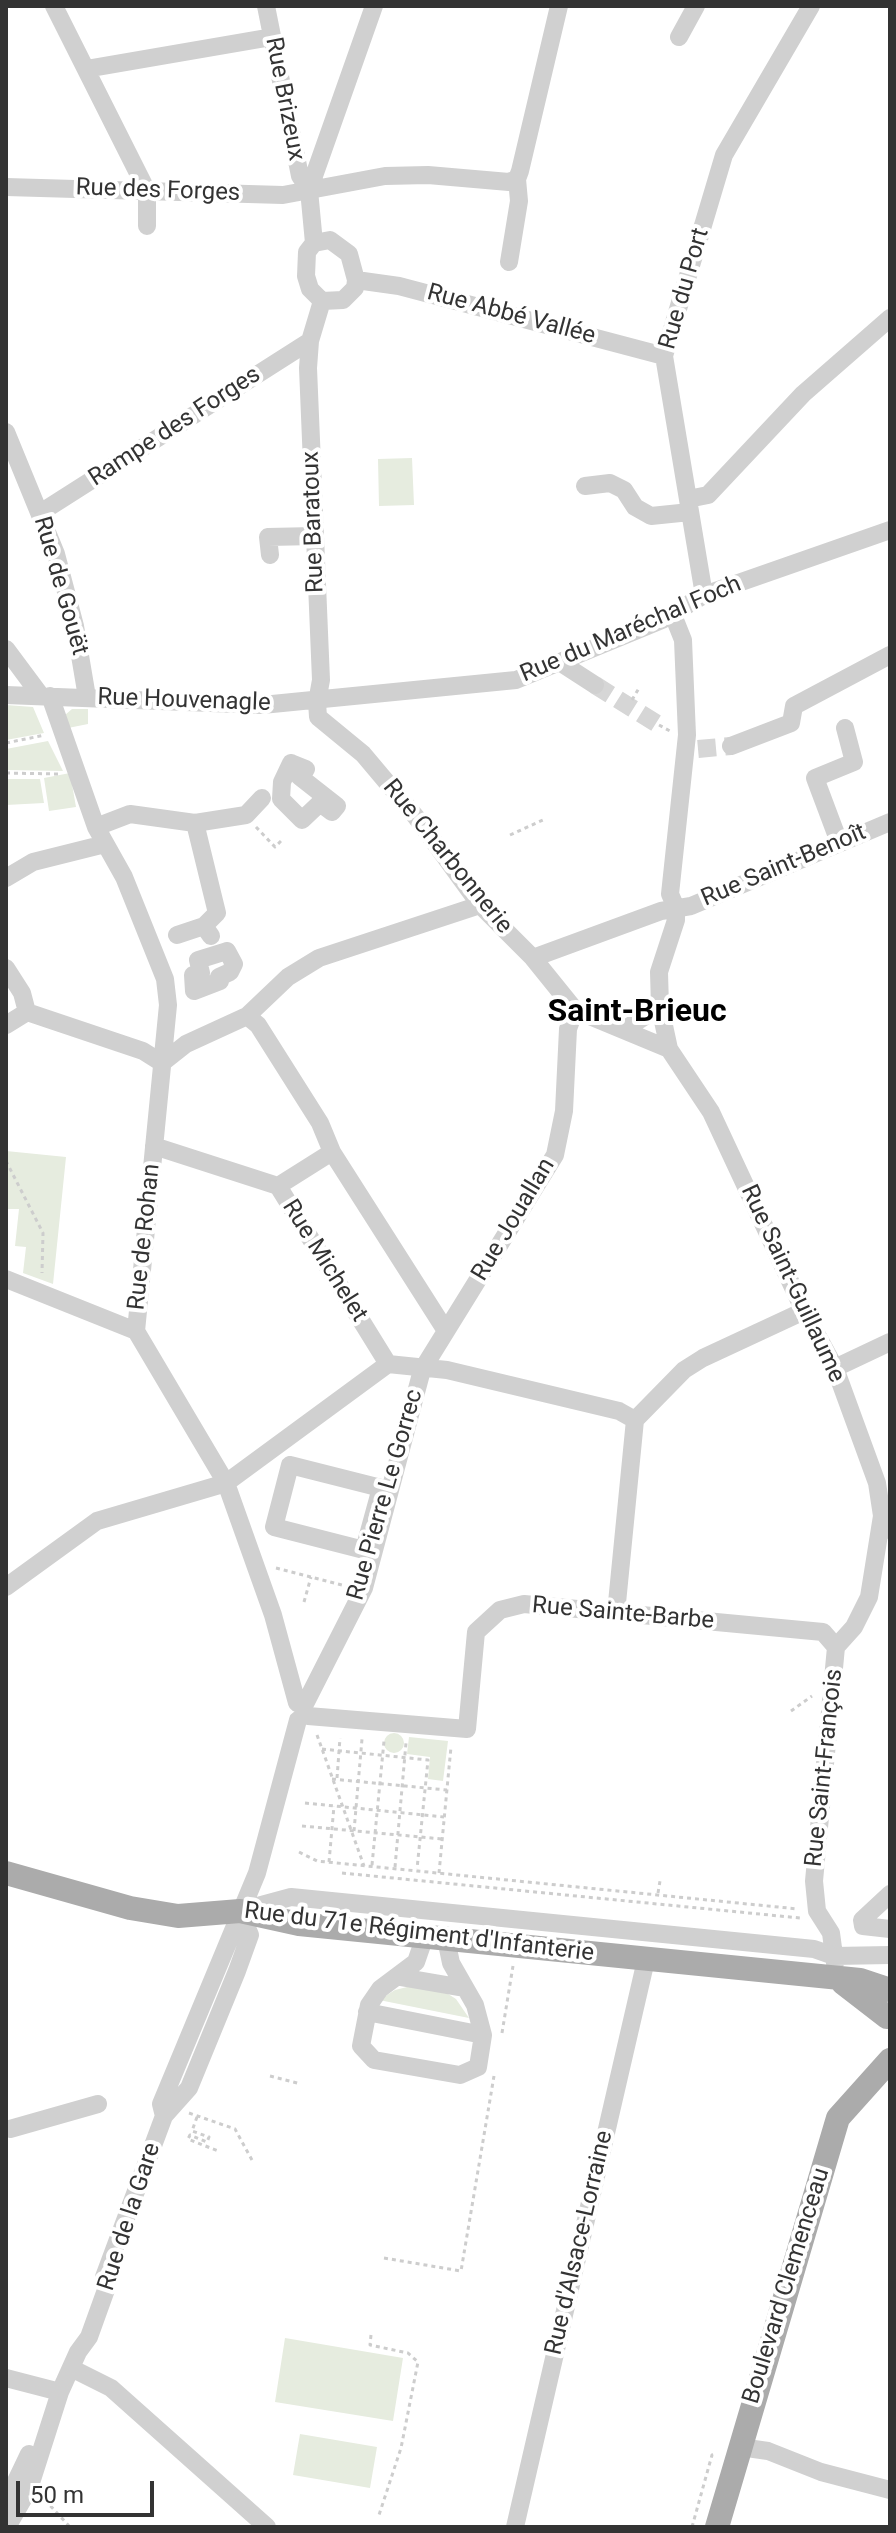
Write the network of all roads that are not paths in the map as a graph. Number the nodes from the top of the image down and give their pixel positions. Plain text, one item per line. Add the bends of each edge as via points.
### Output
1 (54, 6) edge
2 (266, 6) edge
3 (374, 6) edge
4 (559, 6) edge
5 (696, 6) edge
6 (811, 6) edge
7 (272, 37) junction
8 (679, 37) dead end
9 (86, 69) junction
10 (517, 179) junction
11 (6, 187) edge
12 (309, 190) junction
13 (147, 191) junction
14 (147, 226) dead end
15 (314, 243) junction
16 (509, 262) dead end
17 (356, 280) junction
18 (322, 301) junction
19 (890, 318) edge
20 (310, 341) junction
21 (664, 356) junction
22 (6, 432) edge
23 (585, 486) dead end
24 (689, 506) junction
25 (40, 513) junction
26 (890, 530) edge
27 (315, 536) junction
28 (270, 555) dead end
29 (704, 595) junction
30 (673, 615) junction
31 (6, 649) edge
32 (890, 655) edge
33 (561, 663) junction
34 (595, 685) tunnel mouth
35 (6, 695) edge
36 (46, 696) junction
37 (87, 697) junction
38 (318, 709) junction
39 (845, 728) dead end
40 (731, 746) tunnel mouth
41 (262, 798) dead end
42 (890, 822) edge
43 (195, 823) junction
44 (96, 827) junction
45 (105, 844) junction
46 (837, 850) junction
47 (6, 878) edge
48 (480, 905) junction
49 (676, 908) junction
50 (177, 935) dead end
51 (533, 958) junction
52 (6, 968) edge
53 (660, 1007) junction
54 (575, 1010) junction
55 (27, 1012) junction
56 (247, 1016) junction
57 (6, 1025) edge
58 (625, 1029) junction
59 (669, 1049) junction
60 (162, 1063) junction
61 (154, 1146) junction
62 (332, 1152) junction
63 (278, 1186) junction
64 (6, 1279) edge
65 (804, 1311) junction
66 (136, 1331) junction
67 (446, 1331) junction
68 (890, 1342) edge
69 (388, 1364) junction
70 (835, 1368) junction
71 (422, 1370) junction
72 (635, 1420) junction
73 (290, 1465) joint
74 (884, 1481) edge
75 (226, 1483) junction
76 (886, 1523) edge
77 (6, 1587) edge
78 (616, 1613) junction
79 (836, 1647) junction
80 (302, 1711) junction
81 (6, 1873) edge
82 (890, 1894) edge
83 (240, 1911) junction
84 (890, 1929) edge
85 (435, 1938) junction
86 (890, 1955) edge
87 (646, 1960) junction
88 (836, 1968) junction
89 (400, 1977) junction
90 (464, 1988) junction
91 (890, 1990) edge
92 (367, 2012) junction
93 (889, 2020) edge
94 (492, 2037) junction
95 (889, 2059) edge
96 (98, 2104) dead end
97 (10, 2129) dead end
98 (74, 2360) junction
99 (6, 2378) edge
100 (60, 2392) junction
101 (47, 2425) junction
102 (740, 2447) junction
103 (890, 2490) edge
104 (6, 2502) edge
105 (7, 2527) edge
106 (267, 2527) edge
107 (515, 2527) edge
108 (717, 2527) edge

1 - 9 street
2 - 7 street, Rue Brizeux
3 - 12 street
4 - 10 street
5 - 8 street
6 - 21 street, Rue du Port via 724,155
7 - 9 street
7 - 12 street, Rue Brizeux via 300,176
9 - 13 street
10 - 12 street, Rue des Forges via 385,176
10 - 16 street via 519,201
11 - 13 street, Rue des Forges
12 - 13 street, Rue des Forges via 283,195
12 - 15 street
13 - 14 street
15 - 17 street via 330,240 344,247
15 - 18 street via 307,252 306,276
17 - 18 street via 343,300
17 - 21 street, Rue Abbé Vallée via 399,286
18 - 20 street, Rue Baratoux
19 - 24 street via 803,394 708,495
20 - 25 street, Rampe des Forges
20 - 27 street, Rue Baratoux
21 - 24 street, Rue du Port
22 - 25 street, Rue de Gouët
23 - 24 street via 610,483 651,516
24 - 29 street, Rue du Port
25 - 37 street, Rue de Gouët via 75,626
26 - 29 street, Rue du Maréchal Foch
27 - 28 street via 268,537
27 - 38 street, Rue Baratoux
29 - 30 street, Rue du Maréchal Foch
30 - 33 street, Rue du Maréchal Foch
30 - 49 street via 683,640 692,750 670,894
31 - 36 street, Rue de Rohan
32 - 40 street via 794,706 791,723
33 - 34 street
33 - 38 street, Rue du Maréchal Foch via 516,680
35 - 36 street, Rue Houvenagle
36 - 37 street, Rue Houvenagle
36 - 44 street, Rue de Rohan via 64,731
37 - 38 street, Rue Houvenagle
38 - 48 street, Rue Charbonnerie via 416,817
39 - 46 street via 854,762 815,778
41 - 43 street via 246,815
42 - 46 street, Rue Saint-Benoît
43 - 44 street via 130,814
43 - 50 street via 217,913 207,931
44 - 45 street, Rue de Rohan
45 - 47 street via 33,862
45 - 60 street, Rue de Rohan via 165,979
46 - 49 street, Rue Saint-Benoît
48 - 51 street, Rue Charbonnerie
48 - 56 street via 319,958 288,977
49 - 51 street, Rue Saint-Benoît
49 - 53 street via 659,972
51 - 54 street, Rue Charbonnerie
52 - 55 street
53 - 58 street
53 - 59 street
54 - 58 street
54 - 67 street, Rue Jouallan via 568,1029 564,1111 552,1180
55 - 57 street
55 - 60 street via 143,1051
56 - 60 street via 186,1044
56 - 62 street via 258,1025
58 - 59 street
59 - 65 street, Rue Saint-Guillaume via 711,1112
60 - 61 street, Rue de Rohan
61 - 63 street, Rue Michelet
61 - 66 street, Rue de Rohan
62 - 63 street
62 - 67 street
63 - 69 street, Rue Michelet
64 - 66 street
65 - 70 street, Rue Saint-Guillaume
65 - 72 street via 684,1370
66 - 75 street, Rue de Rohan
67 - 71 street, Rue Jouallan
68 - 70 street
69 - 71 street
69 - 75 street
70 - 74 street, Rue Saint-Guillaume
71 - 72 street via 447,1370 619,1411
71 - 80 street, Rue Pierre Le Gorrec via 364,1588
72 - 78 street
73 - 73 street via 381,1488 364,1550 274,1527
74 - 76 street, Rue Saint-Guillaume
75 - 77 street via 97,1521
75 - 80 street, Rue de Rohan
76 - 79 street, Rue Saint-François via 869,1597 854,1627
78 - 79 street, Rue Sainte-Barbe via 823,1632
78 - 80 street, Rue Sainte-Barbe via 524,1604 500,1610 476,1632 467,1729
79 - 88 street, Rue Saint-François via 814,1881
80 - 83 street, Rue Pierre Le Gorrec via 264,1853
81 - 83 main road, Rue du 71e Régiment d'Infanterie via 178,1916
82 - 84 street via 862,1920 863,1926
83 - 85 main road, Rue du 71e Régiment d'Infanterie via 299,1924
83 - 88 street via 291,1897 814,1949
83 - 98 street, Rue de la Gare via 250,1935 189,2088 158,2115 104,2277 107,2287 89,2337
85 - 87 main road, Rue du 71e Régiment d'Infanterie
85 - 89 street
85 - 90 street
86 - 88 street
87 - 88 main road, Rue du 71e Régiment d'Infanterie
87 - 107 street, Rue d'Alsace-Lorraine
88 - 91 main road, Rue du 71e Régiment d'Infanterie
88 - 93 main road
89 - 90 street
89 - 92 street via 380,1989
90 - 94 street
92 - 94 street
92 - 94 street via 361,2046 374,2060 460,2075 478,2067
95 - 102 main road, Boulevard Clemenceau via 838,2118
96 - 97 street
98 - 100 street, Rue de la Gare
98 - 106 street
99 - 100 street
100 - 101 street, Rue de la Gare
101 - 104 street
101 - 105 street, Rue de la Gare via 29,2489
102 - 103 street
102 - 108 main road, Boulevard Clemenceau

